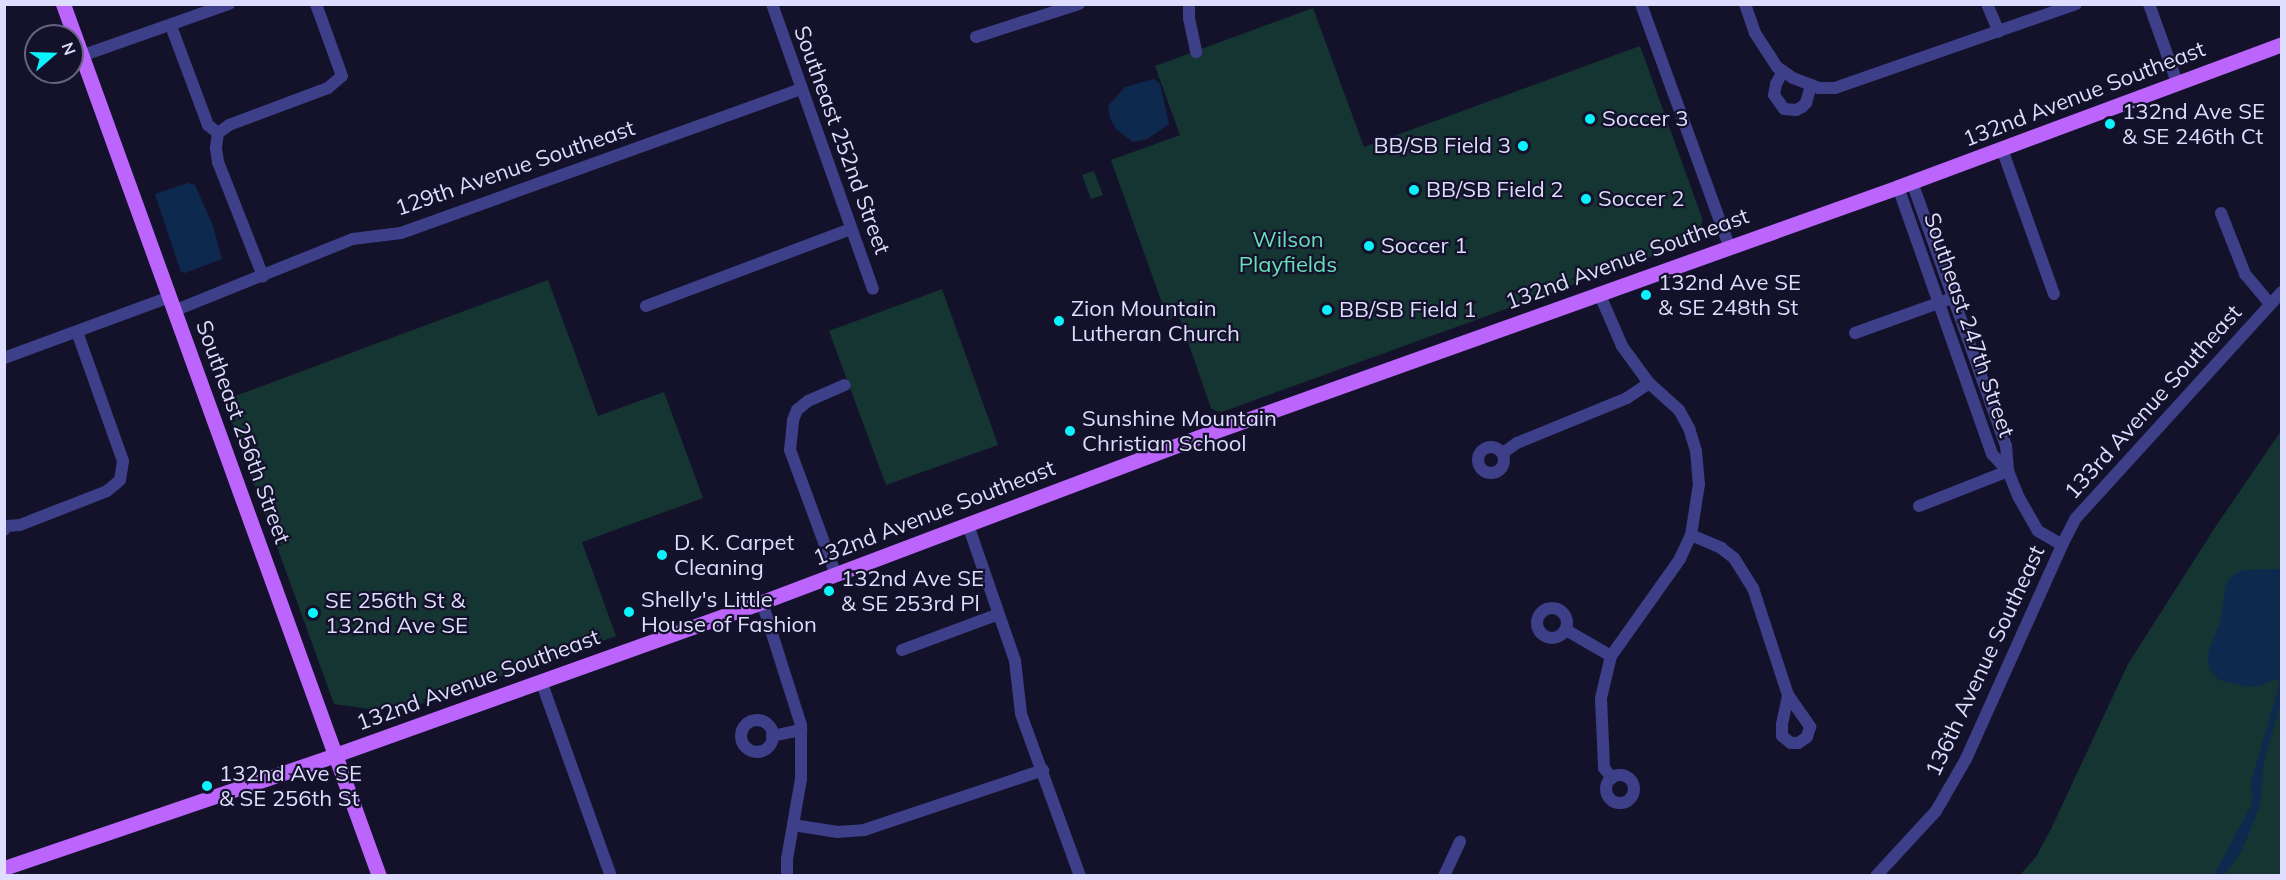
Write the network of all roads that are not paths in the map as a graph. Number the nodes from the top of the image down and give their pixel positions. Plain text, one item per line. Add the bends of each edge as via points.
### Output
1 (63, 4) edge
2 (229, 4) edge
3 (316, 4) edge
4 (772, 4) edge
5 (1079, 4) edge
6 (1189, 4) edge
7 (1641, 4) edge
8 (1745, 4) edge
9 (1987, 4) edge
10 (2076, 4) edge
11 (2149, 4) edge
12 (70, 24) edge
13 (171, 26) junction
14 (2000, 32) junction
15 (976, 37) dead end
16 (2282, 44) edge
17 (1196, 52) dead end
18 (84, 55) edge
19 (84, 64) edge
20 (1788, 74) junction
21 (2178, 82) junction
22 (1811, 85) junction
23 (802, 88) junction
24 (218, 133) junction
25 (2002, 149) junction
26 (1905, 185) junction
27 (2221, 213) dead end
28 (851, 229) junction
29 (1729, 246) junction
30 (263, 276) junction
31 (873, 289) dead end
32 (2282, 292) edge
33 (1599, 293) junction
34 (2054, 294) dead end
35 (1953, 298) junction
36 (173, 303) junction
37 (1939, 303) junction
38 (2270, 304) junction
39 (646, 306) dead end
40 (77, 332) junction
41 (1856, 333) dead end
42 (4, 358) edge
43 (1648, 382) junction
44 (845, 386) dead end
45 (1503, 453) dead end
46 (2008, 471) junction
47 (1918, 506) dead end
48 (968, 525) junction
49 (5, 526) edge
50 (1691, 535) junction
51 (2062, 545) junction
52 (836, 574) junction
53 (762, 602) junction
54 (999, 614) junction
55 (1566, 630) dead end
56 (902, 650) dead end
57 (1611, 656) junction
58 (541, 681) junction
59 (1788, 695) dead end
60 (801, 730) junction
61 (772, 736) dead end
62 (335, 755) junction
63 (1042, 770) junction
64 (1612, 778) dead end
65 (793, 825) junction
66 (1460, 842) dead end
67 (4, 868) edge
68 (379, 876) edge
69 (611, 876) edge
70 (788, 876) edge
71 (1080, 876) edge
72 (1444, 876) edge
73 (1876, 876) edge

1 - 12 main road, Southeast 256th Street
2 - 13 street
3 - 24 street via 342,76 328,88 229,125
4 - 23 street, Southeast 252nd Street
5 - 15 street
6 - 17 street
7 - 29 street
8 - 20 street via 1765,52
9 - 14 street
10 - 14 street
11 - 21 street
13 - 18 street
13 - 24 street via 208,125
14 - 22 street via 1852,84 1835,88
16 - 21 main road, 132nd Avenue Southeast
19 - 36 main road, Southeast 256th Street
20 - 22 street
20 - 22 street via 1774,89 1784,109 1802,107
21 - 25 main road, 132nd Avenue Southeast
23 - 28 street, Southeast 252nd Street
23 - 30 street, 129th Avenue Southeast via 401,233 353,239
24 - 30 street via 218,162
25 - 26 main road, 132nd Avenue Southeast
25 - 34 street
26 - 29 main road, 132nd Avenue Southeast
26 - 35 street, Southeast 247th Street
26 - 37 street, Southeast 247th Street
27 - 38 street via 2244,274
28 - 31 street, Southeast 252nd Street
28 - 39 street
29 - 33 main road, 132nd Avenue Southeast
30 - 36 street, 129th Avenue Southeast
32 - 38 street, 133rd Avenue Southeast
33 - 43 street via 1622,346
33 - 48 main road, 132nd Avenue Southeast via 1209,433
35 - 37 street
35 - 46 street, Southeast 247th Street via 2006,446
36 - 40 street, 129th Avenue Southeast
36 - 62 main road, Southeast 256th Street
37 - 41 street
37 - 46 street, Southeast 247th Street via 1992,454
38 - 51 street, 133rd Avenue Southeast via 2076,518
40 - 42 street, 129th Avenue Southeast
40 - 49 street via 123,461 120,480 107,491 20,525
43 - 45 street via 1627,398 1517,443
43 - 50 street via 1678,410 1696,451 1699,484
44 - 52 street via 808,400 797,410 790,450
46 - 47 street
46 - 51 street, Southeast 247th Street via 2038,531
48 - 52 main road, 132nd Avenue Southeast
48 - 54 street
50 - 57 street via 1680,559
50 - 59 street via 1721,548 1742,569 1753,588
51 - 73 street, 136th Avenue Southeast via 1966,759 1936,812
52 - 53 main road, 132nd Avenue Southeast
53 - 58 main road, 132nd Avenue Southeast
53 - 60 street via 796,703
54 - 56 street
54 - 63 street via 1015,661 1021,714
55 - 57 street
57 - 64 street via 1601,698 1604,768
58 - 62 main road, 132nd Avenue Southeast
58 - 69 street
60 - 61 street
60 - 65 street via 801,779
62 - 67 main road, 132nd Avenue Southeast
62 - 68 main road, Southeast 256th Street
63 - 65 street via 864,830 837,832
63 - 71 street
65 - 70 street
66 - 72 street

